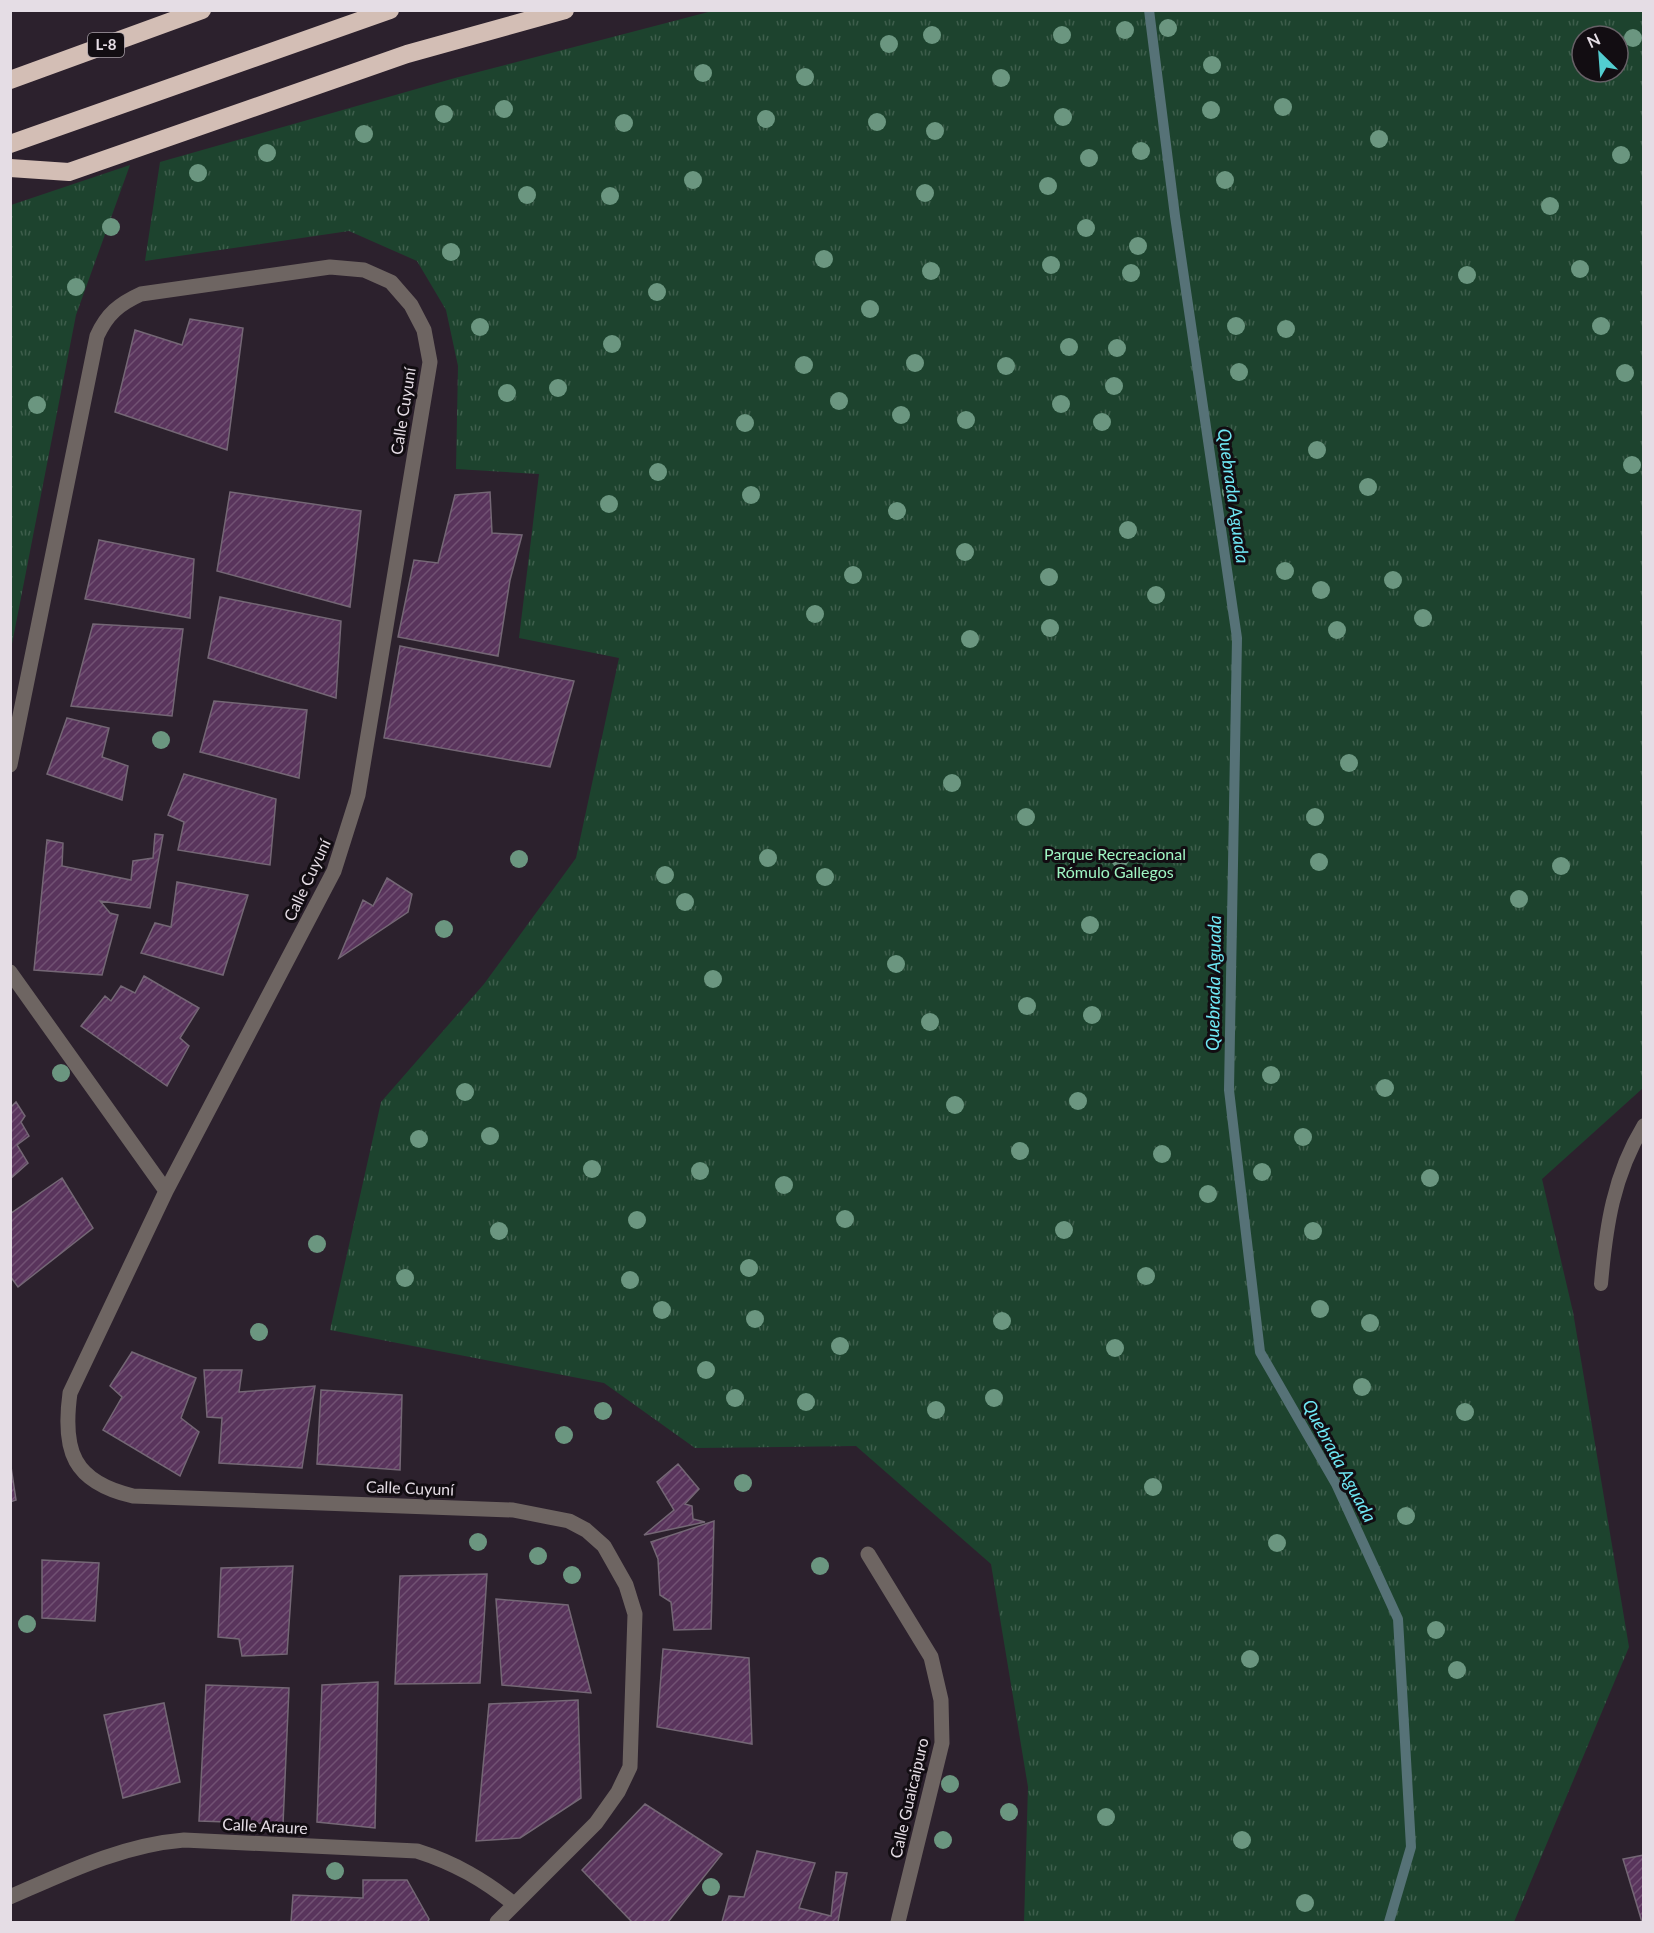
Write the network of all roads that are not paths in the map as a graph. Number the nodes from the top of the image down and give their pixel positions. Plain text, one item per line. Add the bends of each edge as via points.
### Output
1 (202, 10) edge
2 (390, 10) edge
3 (565, 10) edge
4 (10, 80) edge
5 (10, 144) edge
6 (10, 168) edge
7 (10, 765) edge
8 (10, 972) edge
9 (1644, 1125) edge
10 (166, 1191) junction
11 (1600, 1284) dead end
12 (868, 1554) dead end
13 (10, 1897) edge
14 (514, 1904) junction
15 (497, 1923) edge
16 (898, 1923) edge

1 - 4 highway, L-8
2 - 5 highway
3 - 6 highway via 407,54 69,172
7 - 10 street, Calle Cuyuní via 97,336 105,318 121,303 141,294 330,267 364,270 391,282 411,305 424,330 430,362 358,795 334,871
8 - 10 street
9 - 11 lane via 1627,1153 1607,1222
10 - 14 street, Calle Cuyuní via 70,1393 66,1419 69,1442 77,1464 93,1482 133,1496 541,1514 586,1530 604,1546 626,1585 635,1614 630,1767 596,1823
12 - 16 street, Calle Guaicaipuro via 931,1657 941,1700 942,1743
13 - 14 street, Calle Araure via 97,1858 154,1842 184,1840 417,1851 448,1861 487,1882
14 - 15 street, Calle Cuyuní

